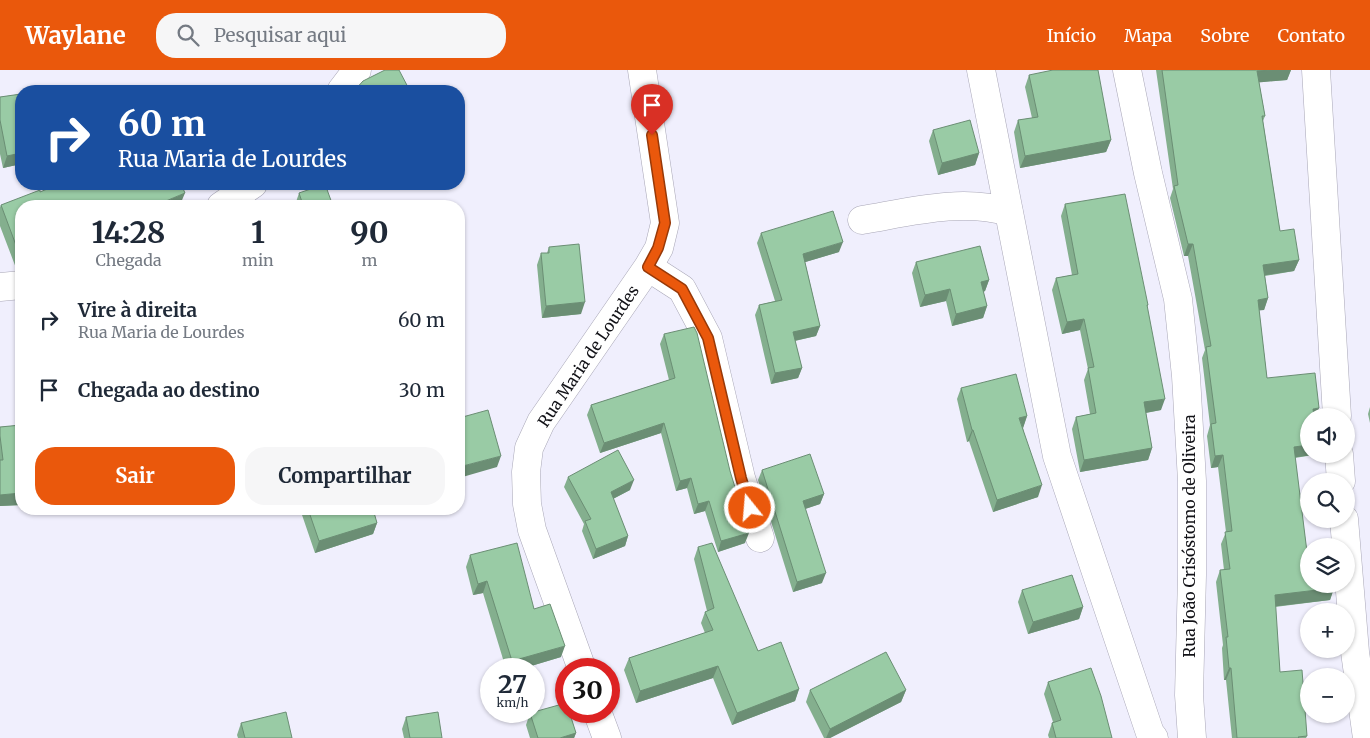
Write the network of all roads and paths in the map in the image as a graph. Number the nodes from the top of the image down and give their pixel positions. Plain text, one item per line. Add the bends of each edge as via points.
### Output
1 (357, 70) edge
2 (642, 70) edge
3 (981, 70) edge
4 (1127, 70) edge
5 (1316, 70) edge
6 (346, 85) edge
7 (245, 190) edge
8 (230, 200) edge
9 (1009, 212) junction
10 (862, 220) dead end
11 (648, 267) junction
12 (15, 286) edge
13 (0, 287) edge
14 (1337, 408) edge
15 (1345, 528) edge
16 (760, 538) dead end
17 (578, 658) edge
18 (601, 723) edge
19 (606, 738) edge
20 (1154, 738) edge
21 (1192, 738) edge
22 (1367, 738) edge

1 - 6 street
2 - 11 street, Rua Maria de Lourdes via 665,223
3 - 9 street
4 - 21 street, Rua João Crisóstomo de Oliveira via 1178,299 1186,376 1192,481 1189,695
5 - 14 street
7 - 8 street
9 - 10 street via 947,206
9 - 20 street via 1057,456
11 - 16 street via 682,289 708,338 741,478
11 - 17 street, Rua Maria de Lourdes via 541,422 529,448 527,504 532,530
12 - 13 street
15 - 22 street
18 - 19 street

